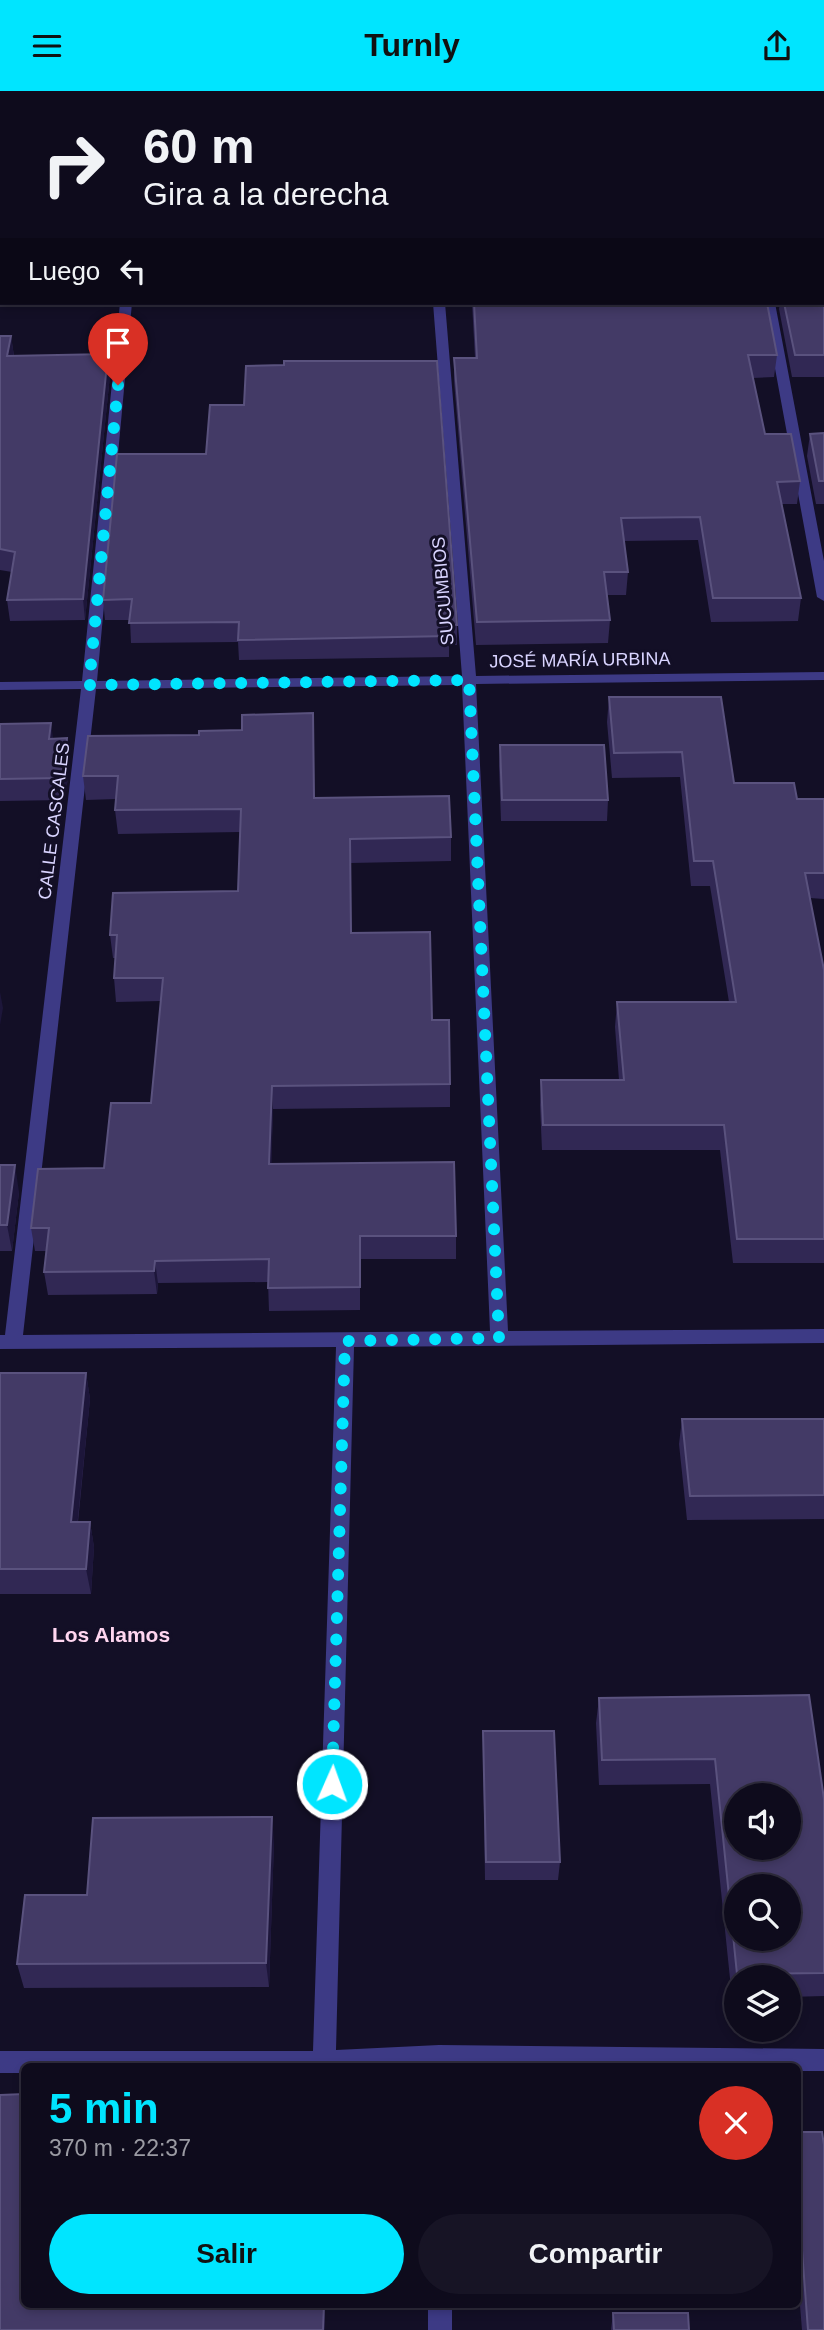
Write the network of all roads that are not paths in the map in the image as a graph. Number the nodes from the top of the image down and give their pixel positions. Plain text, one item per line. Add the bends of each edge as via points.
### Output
1 (126, 305) edge
2 (439, 305) edge
3 (769, 305) edge
4 (824, 597) edge
5 (824, 676) edge
6 (469, 680) junction
7 (89, 685) junction
8 (0, 686) edge
9 (824, 1336) edge
10 (499, 1338) junction
11 (345, 1341) junction
12 (7, 1342) edge
13 (824, 2060) edge
14 (324, 2061) junction
15 (439, 2061) edge
16 (0, 2062) edge
17 (440, 2308) edge
18 (440, 2330) edge

1 - 7 street, CALLE CASCALES
2 - 6 street, SUCUMBIOS
3 - 4 street
5 - 6 street, JOSÉ MARÍA URBINA
6 - 7 street, JOSÉ MARÍA URBINA
6 - 10 street, SUCUMBIOS
7 - 8 street, JOSÉ MARÍA URBINA
7 - 12 street, CALLE CASCALES
9 - 10 street
10 - 11 street
11 - 12 street
11 - 14 street
13 - 15 street
14 - 15 street
14 - 16 street
17 - 18 street

